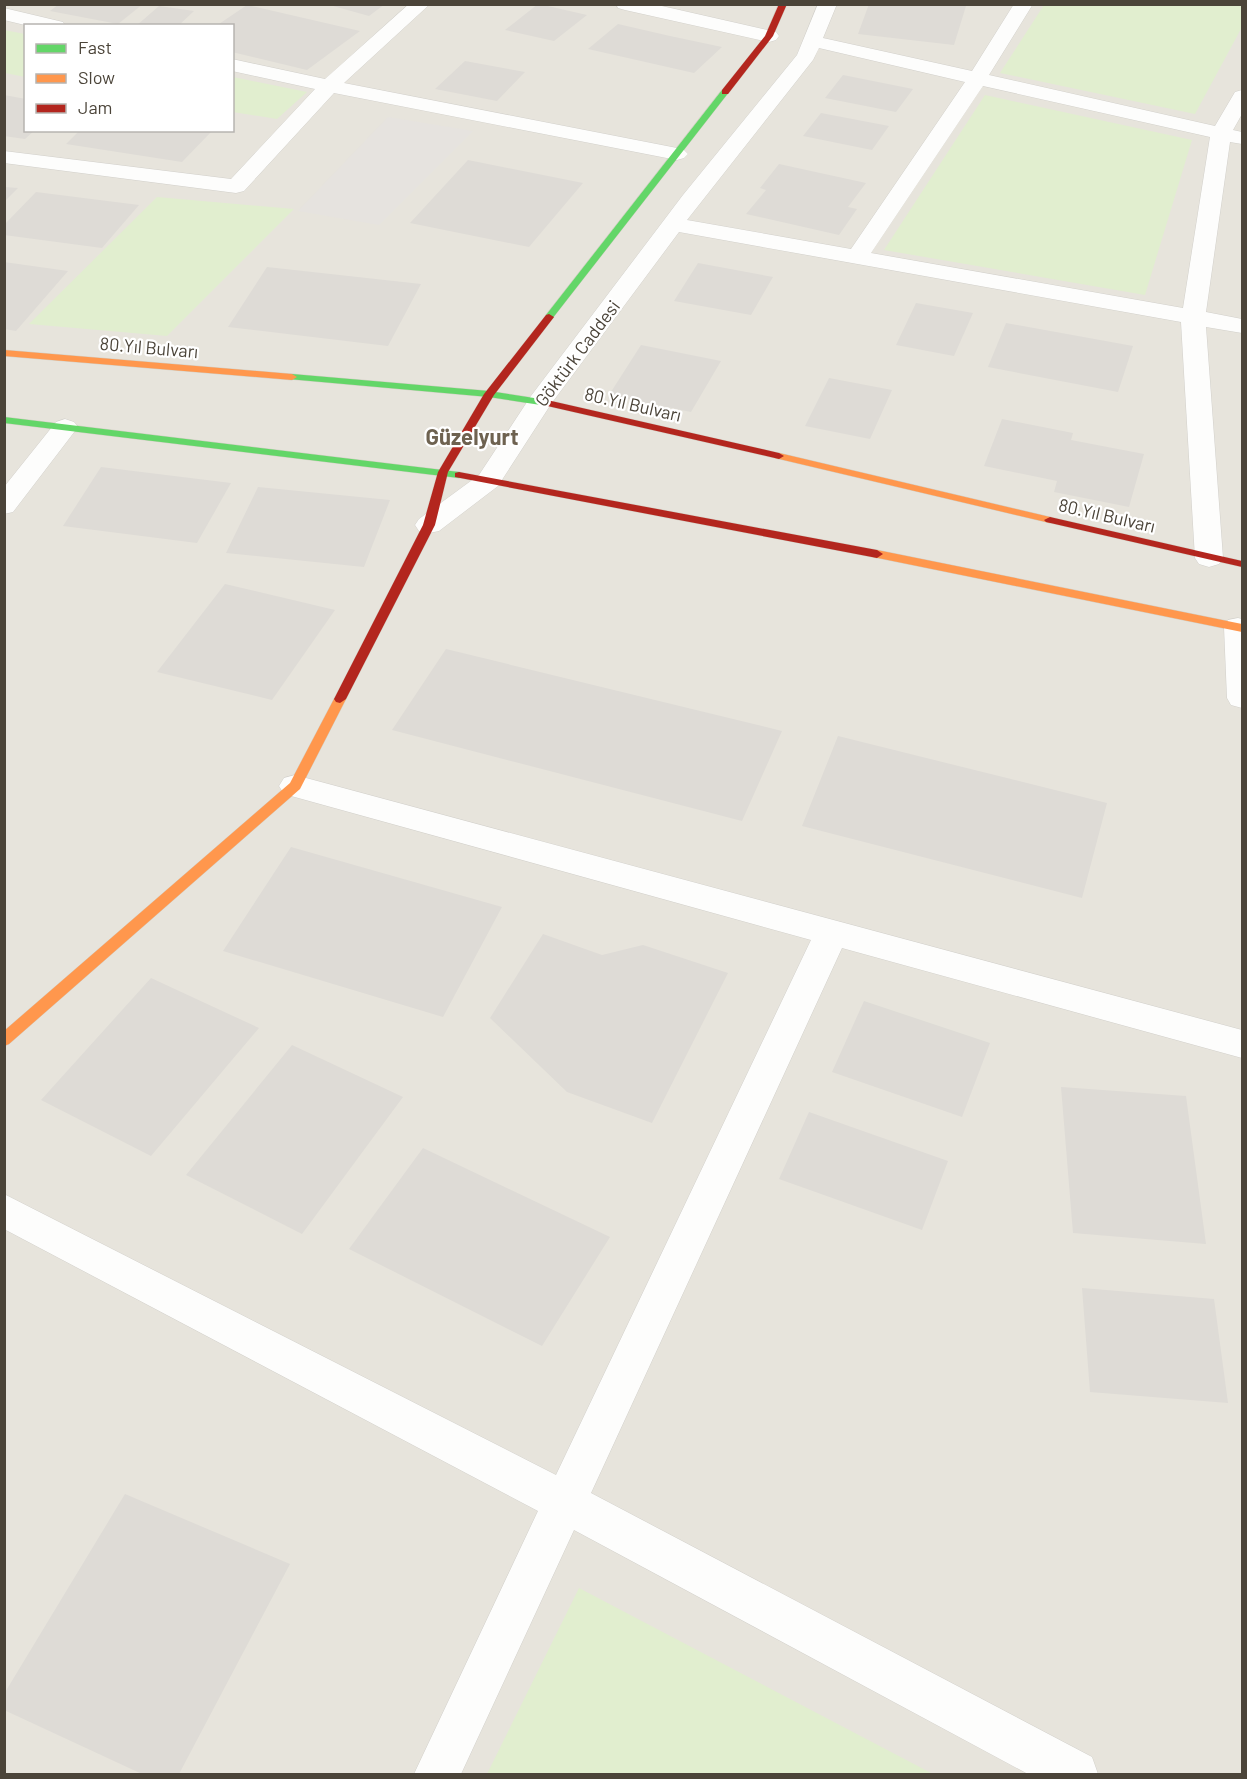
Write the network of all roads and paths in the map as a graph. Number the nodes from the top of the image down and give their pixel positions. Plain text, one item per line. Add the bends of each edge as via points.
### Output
1 (421, 4) edge
2 (624, 4) edge
3 (783, 4) edge
4 (828, 4) edge
5 (1024, 4) edge
6 (4, 14) edge
7 (47, 24) edge
8 (769, 36) junction
9 (812, 41) junction
10 (234, 65) edge
11 (977, 79) junction
12 (328, 86) junction
13 (1242, 96) edge
14 (1232, 136) edge
15 (676, 154) junction
16 (4, 157) edge
17 (673, 224) junction
18 (857, 257) junction
19 (1193, 318) junction
20 (1242, 326) edge
21 (4, 353) edge
22 (489, 394) junction
23 (540, 400) junction
24 (4, 420) edge
25 (65, 427) junction
26 (443, 472) junction
27 (489, 480) junction
28 (4, 506) edge
29 (429, 525) junction
30 (1209, 558) junction
31 (1242, 564) edge
32 (1240, 627) edge
33 (1242, 698) edge
34 (295, 786) junction
35 (832, 932) junction
36 (4, 1040) edge
37 (1242, 1044) edge
38 (4, 1210) edge
39 (565, 1502) junction
40 (437, 1774) edge
41 (1076, 1774) edge

1 - 12 street
2 - 8 street
3 - 8 street
4 - 9 street, Göktürk Caddesi
5 - 11 street
6 - 7 street
8 - 15 street
9 - 11 street
9 - 17 street, Göktürk Caddesi via 806,56
10 - 12 street
11 - 14 street
11 - 18 street
12 - 15 street
12 - 16 street via 236,186
13 - 14 street
14 - 19 street
15 - 22 street
17 - 18 street
17 - 23 street, Göktürk Caddesi
18 - 19 street
19 - 20 street
19 - 30 street
21 - 22 street, 80.Yıl Bulvarı
22 - 23 street, 80.Yıl Bulvarı
22 - 26 street
23 - 27 street, Göktürk Caddesi
23 - 30 street, 80.Yıl Bulvarı
24 - 25 street
25 - 26 street
25 - 28 street
26 - 27 street
26 - 29 street
27 - 29 street, Göktürk Caddesi
27 - 32 street via 920,561
29 - 34 street
30 - 31 street, 80.Yıl Bulvarı
32 - 33 street
34 - 35 street
34 - 36 street
35 - 37 street
35 - 39 street
38 - 39 street
39 - 40 street
39 - 41 street

